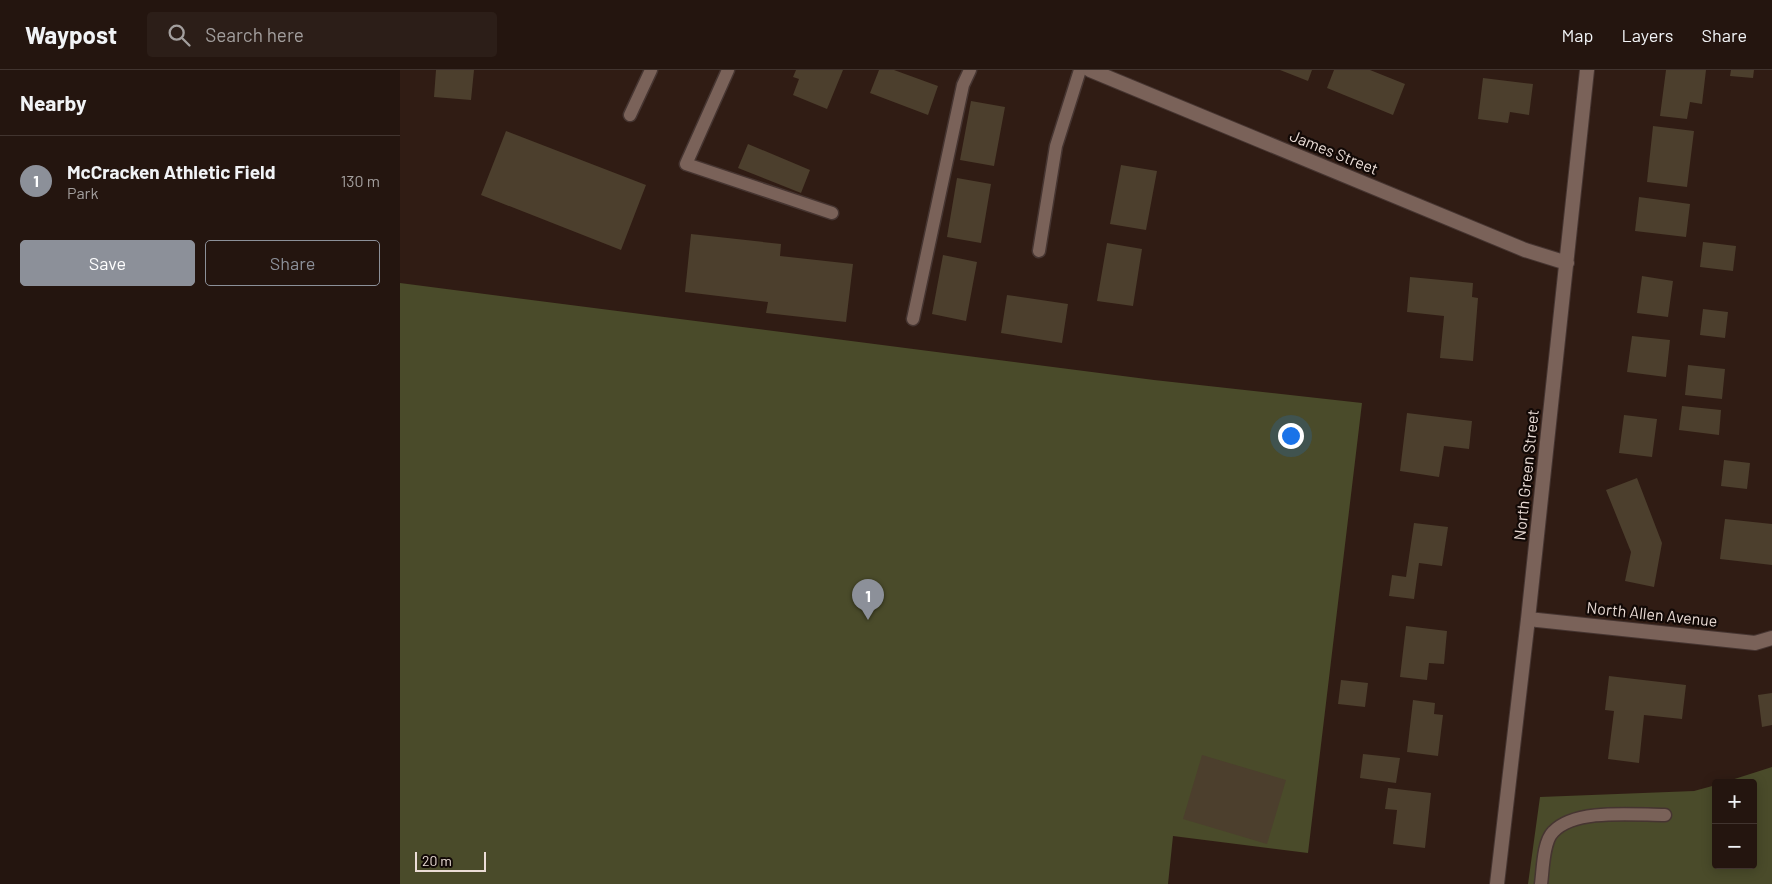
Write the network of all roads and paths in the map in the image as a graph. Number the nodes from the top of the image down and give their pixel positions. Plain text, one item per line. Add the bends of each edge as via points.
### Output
1 (651, 70) edge
2 (728, 70) edge
3 (970, 70) edge
4 (1080, 70) edge
5 (1090, 70) edge
6 (1588, 70) edge
7 (630, 115) dead end
8 (832, 213) dead end
9 (1039, 251) dead end
10 (1567, 263) junction
11 (913, 319) dead end
12 (1528, 619) junction
13 (1772, 638) edge
14 (1666, 815) dead end
15 (1498, 884) edge
16 (1541, 884) edge

1 - 7 lane
2 - 8 lane via 686,164
3 - 11 lane via 963,84
4 - 9 lane via 1056,146
5 - 10 street, James Street via 1525,250
6 - 10 street, North Green Street
10 - 12 street, North Green Street
12 - 13 street, North Allen Avenue via 1755,643
12 - 15 street, North Green Street
14 - 16 lane via 1594,815 1569,820 1552,832 1546,848

